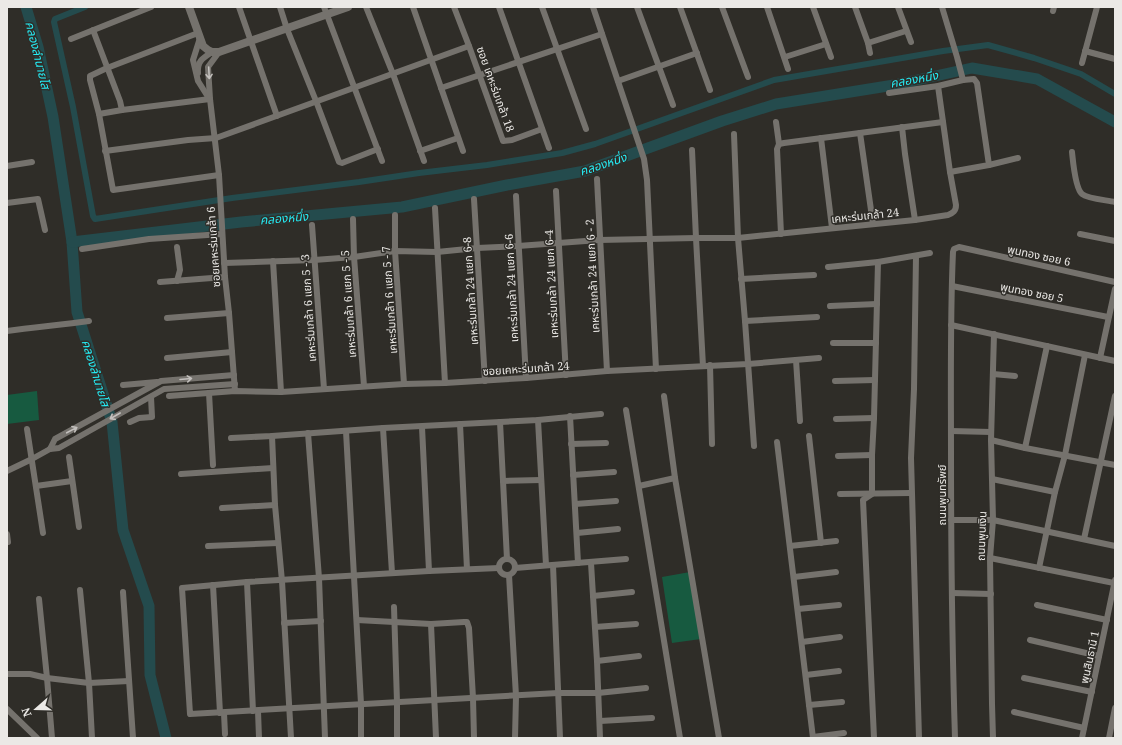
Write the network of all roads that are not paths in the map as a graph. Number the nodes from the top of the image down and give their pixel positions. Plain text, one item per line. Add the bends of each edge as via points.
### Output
1 (151, 7) edge
2 (189, 7) edge
3 (239, 7) edge
4 (280, 7) edge
5 (348, 7) edge
6 (366, 7) edge
7 (413, 7) edge
8 (454, 7) edge
9 (499, 7) edge
10 (542, 7) edge
11 (593, 7) edge
12 (637, 7) edge
13 (680, 7) edge
14 (722, 7) edge
15 (768, 7) edge
16 (813, 7) edge
17 (855, 7) edge
18 (898, 7) edge
19 (942, 7) edge
20 (1097, 7) edge
21 (325, 11) edge
22 (287, 29) junction
23 (93, 30) junction
24 (906, 31) junction
25 (602, 34) junction
26 (199, 35) junction
27 (71, 39) dead end
28 (251, 41) junction
29 (911, 42) dead end
30 (868, 43) junction
31 (826, 44) junction
32 (469, 46) junction
33 (558, 48) junction
34 (1085, 51) junction
35 (216, 52) junction
36 (870, 52) dead end
37 (697, 53) junction
38 (785, 57) junction
39 (832, 58) dead end
40 (431, 60) junction
41 (1115, 60) edge
42 (518, 62) junction
43 (1082, 62) dead end
44 (658, 66) junction
45 (107, 68) junction
46 (788, 69) dead end
47 (393, 74) junction
48 (480, 75) junction
49 (748, 77) dead end
50 (963, 79) junction
51 (198, 81) junction
52 (618, 81) junction
53 (938, 86) junction
54 (355, 88) junction
55 (441, 88) junction
56 (710, 90) dead end
57 (889, 93) dead end
58 (210, 100) junction
59 (316, 101) junction
60 (673, 104) dead end
61 (122, 110) junction
62 (98, 114) junction
63 (277, 116) junction
64 (776, 122) dead end
65 (943, 122) junction
66 (902, 127) junction
67 (542, 129) junction
68 (586, 129) dead end
69 (860, 133) junction
70 (734, 134) dead end
71 (216, 138) junction
72 (458, 138) junction
73 (821, 138) junction
74 (779, 144) junction
75 (549, 148) dead end
76 (378, 149) junction
77 (692, 150) dead end
78 (105, 151) junction
79 (463, 151) dead end
80 (420, 152) junction
81 (1072, 152) dead end
82 (1018, 158) dead end
83 (382, 161) dead end
84 (424, 161) dead end
85 (32, 162) dead end
86 (989, 165) junction
87 (7, 166) edge
88 (950, 172) junction
89 (219, 175) junction
90 (597, 179) dead end
91 (556, 191) dead end
92 (516, 196) dead end
93 (474, 200) dead end
94 (1115, 202) edge
95 (7, 203) edge
96 (435, 208) dead end
97 (395, 215) dead end
98 (353, 219) dead end
99 (915, 220) junction
100 (873, 224) junction
101 (312, 225) dead end
102 (832, 228) junction
103 (45, 230) dead end
104 (222, 232) junction
105 (781, 234) junction
106 (1080, 234) dead end
107 (696, 238) junction
108 (738, 238) junction
109 (650, 239) junction
110 (600, 240) junction
111 (1115, 241) edge
112 (558, 243) junction
113 (177, 246) dead end
114 (518, 246) junction
115 (477, 248) junction
116 (82, 249) dead end
117 (956, 249) joint
118 (395, 251) junction
119 (437, 252) junction
120 (930, 253) dead end
121 (916, 256) junction
122 (354, 257) junction
123 (314, 260) junction
124 (273, 261) junction
125 (878, 262) junction
126 (224, 263) junction
127 (828, 267) dead end
128 (814, 275) dead end
129 (225, 277) junction
130 (741, 279) junction
131 (177, 281) junction
132 (160, 282) dead end
133 (1115, 282) edge
134 (952, 286) junction
135 (1115, 289) edge
136 (877, 304) junction
137 (830, 306) dead end
138 (229, 313) junction
139 (816, 317) dead end
140 (167, 318) dead end
141 (1108, 318) junction
142 (89, 321) dead end
143 (745, 321) junction
144 (951, 325) junction
145 (7, 332) edge
146 (994, 334) junction
147 (833, 343) dead end
148 (876, 343) junction
149 (1047, 346) junction
150 (232, 352) junction
151 (1085, 355) junction
152 (167, 358) dead end
153 (819, 358) dead end
154 (1100, 358) junction
155 (796, 360) junction
156 (1115, 361) edge
157 (748, 364) junction
158 (710, 365) junction
159 (702, 366) junction
160 (656, 368) junction
161 (607, 372) junction
162 (993, 374) junction
163 (234, 375) junction
164 (566, 375) junction
165 (1015, 376) dead end
166 (526, 378) junction
167 (875, 380) junction
168 (161, 381) junction
169 (486, 381) junction
170 (835, 381) dead end
171 (445, 383) junction
172 (234, 384) junction
173 (404, 384) junction
174 (123, 385) dead end
175 (153, 386) junction
176 (364, 386) junction
177 (324, 390) junction
178 (235, 391) junction
179 (281, 392) junction
180 (157, 393) junction
181 (209, 393) junction
182 (169, 396) dead end
183 (664, 396) dead end
184 (1115, 396) edge
185 (151, 397) junction
186 (626, 410) dead end
187 (601, 414) dead end
188 (570, 416) junction
189 (874, 418) junction
190 (836, 419) dead end
191 (538, 420) junction
192 (800, 421) dead end
193 (130, 422) dead end
194 (500, 422) junction
195 (460, 424) junction
196 (422, 427) junction
197 (383, 428) junction
198 (27, 429) dead end
199 (346, 431) junction
200 (951, 431) junction
201 (991, 432) junction
202 (308, 433) junction
203 (272, 436) junction
204 (809, 436) dead end
205 (231, 438) dead end
206 (991, 440) junction
207 (777, 442) dead end
208 (606, 443) dead end
209 (571, 444) junction
210 (712, 444) dead end
211 (754, 446) dead end
212 (1025, 448) junction
213 (50, 449) junction
214 (872, 455) junction
215 (1065, 455) junction
216 (838, 456) dead end
217 (69, 457) dead end
218 (32, 459) junction
219 (1101, 462) junction
220 (213, 465) dead end
221 (1115, 465) edge
222 (273, 468) junction
223 (7, 471) edge
224 (614, 472) dead end
225 (181, 474) dead end
226 (573, 474) junction
227 (676, 478) junction
228 (992, 479) junction
229 (541, 480) junction
230 (72, 481) junction
231 (503, 482) junction
232 (36, 486) junction
233 (639, 486) junction
234 (1055, 492) junction
235 (911, 493) junction
236 (840, 494) dead end
237 (872, 494) junction
238 (616, 501) dead end
239 (575, 504) junction
240 (274, 505) junction
241 (222, 508) dead end
242 (951, 520) junction
243 (993, 520) junction
244 (79, 527) dead end
245 (618, 529) dead end
246 (1046, 531) junction
247 (43, 533) dead end
248 (577, 533) junction
249 (7, 534) edge
250 (1084, 539) junction
251 (836, 541) dead end
252 (8, 542) dead end
253 (278, 542) junction
254 (821, 543) junction
255 (208, 546) dead end
256 (790, 546) junction
257 (1115, 546) edge
258 (990, 558) junction
259 (507, 559) junction
260 (626, 559) dead end
261 (591, 563) junction
262 (578, 564) junction
263 (546, 565) junction
264 (553, 565) junction
265 (499, 568) junction
266 (514, 568) junction
267 (1039, 568) junction
268 (468, 569) junction
269 (429, 571) junction
270 (836, 572) dead end
271 (392, 573) junction
272 (509, 575) junction
273 (354, 576) junction
274 (794, 577) junction
275 (319, 578) junction
276 (282, 580) junction
277 (247, 582) junction
278 (1115, 582) edge
279 (213, 585) junction
280 (80, 590) dead end
281 (123, 592) dead end
282 (632, 592) dead end
283 (952, 593) junction
284 (991, 594) junction
285 (593, 596) junction
286 (39, 599) dead end
287 (839, 605) dead end
288 (1037, 605) dead end
289 (394, 607) dead end
290 (798, 609) junction
291 (357, 620) junction
292 (1107, 620) junction
293 (321, 621) junction
294 (394, 622) junction
295 (284, 623) junction
296 (431, 624) junction
297 (636, 624) dead end
298 (595, 627) junction
299 (840, 638) dead end
300 (1030, 640) dead end
301 (802, 642) junction
302 (639, 656) dead end
303 (1099, 656) junction
304 (597, 661) junction
305 (838, 671) dead end
306 (7, 674) edge
307 (806, 675) junction
308 (47, 678) junction
309 (1024, 678) dead end
310 (129, 681) junction
311 (89, 683) junction
312 (646, 688) dead end
313 (598, 692) junction
314 (1092, 692) junction
315 (558, 693) junction
316 (516, 696) junction
317 (473, 698) junction
318 (435, 700) junction
319 (397, 702) junction
320 (842, 702) dead end
321 (361, 704) junction
322 (809, 705) junction
323 (324, 706) junction
324 (1115, 708) edge
325 (7, 709) edge
326 (290, 709) junction
327 (256, 711) junction
328 (1014, 712) dead end
329 (222, 713) junction
330 (652, 718) dead end
331 (600, 721) junction
332 (1084, 728) junction
333 (844, 733) dead end
334 (225, 734) dead end
335 (813, 737) edge
336 (37, 738) edge
337 (52, 738) edge
338 (92, 738) edge
339 (133, 738) edge
340 (259, 738) edge
341 (292, 738) edge
342 (325, 738) edge
343 (361, 738) edge
344 (397, 738) edge
345 (436, 738) edge
346 (474, 738) edge
347 (515, 738) edge
348 (560, 738) edge
349 (600, 738) edge
350 (680, 738) edge
351 (719, 738) edge
352 (874, 738) edge
353 (919, 738) edge
354 (955, 738) edge
355 (993, 738) edge
356 (1082, 738) edge
357 (1109, 738) edge

1 - 23 street
2 - 26 street
3 - 28 street
4 - 22 street
5 - 21 street
6 - 47 street
7 - 40 street
8 - 32 street, ซอย เคหะร่มเกล้า 18
9 - 42 street
10 - 33 street
11 - 25 street
12 - 44 street
13 - 37 street
14 - 49 street
15 - 38 street
16 - 31 street
17 - 30 street
18 - 24 street
19 - 50 street
20 - 34 street
21 - 22 street
21 - 54 street
22 - 28 street
22 - 59 street
23 - 27 street
23 - 45 street
24 - 29 street
24 - 30 street
25 - 33 street
25 - 52 street
26 - 35 street via 203,46
26 - 45 street
26 - 51 street, ซอยเคหะร่มเกล้า 6 via 193,60
28 - 35 street
28 - 63 street
30 - 36 street
31 - 38 street
31 - 39 street
32 - 40 street
32 - 48 street, ซอย เคหะร่มเกล้า 18
33 - 42 street
33 - 68 street
34 - 41 street
34 - 43 street
35 - 51 street via 198,64
35 -> 58 street, ซอยเคหะร่มเกล้า 6 via 208,67
37 - 44 street
37 - 56 street
38 - 46 street
40 - 47 street
40 - 55 street
42 - 48 street
42 - 67 street
44 - 52 street
44 - 60 street
45 - 61 street
45 - 62 street via 90,77
47 - 54 street
47 - 80 street
48 - 55 street
48 - 67 street, ซอย เคหะร่มเกล้า 18 via 503,141
50 - 53 street
50 - 86 street via 974,80 977,83
51 - 58 street, ซอยเคหะร่มเกล้า 6
52 - 109 street via 644,159
53 - 57 street
53 - 65 street, เคหะร่มเกล้า 24
54 - 59 street
54 - 76 street
55 - 72 street
58 - 61 street
58 - 71 street, ซอยเคหะร่มเกล้า 6
59 - 63 street
59 - 76 street via 339,162
61 - 62 street
62 - 78 street
63 - 71 street
64 - 74 street
65 - 66 street
65 - 88 street, เคหะร่มเกล้า 24
66 - 69 street
66 - 99 street
67 - 75 street
69 - 73 street
69 - 100 street
70 - 108 street
71 - 78 street
71 - 89 street, ซอยเคหะร่มเกล้า 6
72 - 79 street
72 - 80 street
73 - 74 street
73 - 102 street
74 - 105 street via 777,149
76 - 83 street
77 - 107 street
78 - 89 street via 113,190
80 - 84 street
81 - 94 street via 1081,194
82 - 86 street
85 - 87 street
86 - 88 street
88 - 99 street, เคหะร่มเกล้า 24 via 956,210 948,215
89 - 104 street, ซอยเคหะร่มเกล้า 6
90 - 110 street, เคหะร่มเกล้า 24 แยก 6 - 2
91 - 112 street, เคหะร่มเกล้า 24 แยก 6-4
92 - 114 street, เคหะร่มเกล้า 24 แยก 6-6
93 - 115 street, เคหะร่มเกล้า 24 แยก 6-8
95 - 103 street via 38,199
96 - 119 street
97 - 118 street, เคหะร่มเกล้า 6 แยก 5 - 7
98 - 122 street, เคหะร่มเกล้า 6 แยก 5 - 5
99 - 100 street, เคหะร่มเกล้า 24
100 - 102 street, เคหะร่มเกล้า 24
101 - 123 street, เคหะร่มเกล้า 6 แยก 5 - 3
102 - 105 street, เคหะร่มเกล้า 24
104 - 116 street
104 - 126 street, ซอยเคหะร่มเกล้า 6
105 - 108 street, เคหะร่มเกล้า 24
106 - 111 street
107 - 108 street, เคหะร่มเกล้า 24
107 - 109 street, เคหะร่มเกล้า 24
107 - 159 street
108 - 130 street
109 - 110 street, เคหะร่มเกล้า 24
109 - 160 street
110 - 112 street, เคหะร่มเกล้า 24
110 - 161 street, เคหะร่มเกล้า 24 แยก 6 - 2
112 - 114 street, เคหะร่มเกล้า 24
112 - 164 street, เคหะร่มเกล้า 24 แยก 6-4
113 - 131 street via 180,270
114 - 115 street, เคหะร่มเกล้า 24
114 - 166 street, เคหะร่มเกล้า 24 แยก 6-6
115 - 119 street, เคหะร่มเกล้า 24
115 - 169 street, เคหะร่มเกล้า 24 แยก 6-8
117 - 133 street, พูนทอง ซอย 6
117 - 134 street, ถนนพูนทรัพย์
118 - 119 street, เคหะร่มเกล้า 24
118 - 122 street, เคหะร่มเกล้า 24
118 - 173 street, เคหะร่มเกล้า 6 แยก 5 - 7
119 - 171 street
120 - 121 street
121 - 125 street
121 - 235 street
122 - 123 street, เคหะร่มเกล้า 24
122 - 176 street, เคหะร่มเกล้า 6 แยก 5 - 5
123 - 124 street, เคหะร่มเกล้า 24
123 - 177 street, เคหะร่มเกล้า 6 แยก 5 - 3
124 - 126 street, เคหะร่มเกล้า 24
124 - 179 street
125 - 127 street
125 - 136 street
126 - 129 street, ซอยเคหะร่มเกล้า 6
128 - 130 street
129 - 131 street
129 - 138 street, ซอยเคหะร่มเกล้า 6
130 - 143 street
131 - 132 street
134 - 141 street, พูนทอง ซอย 5
134 - 144 street, ถนนพูนทรัพย์
135 - 141 street
136 - 137 street
136 - 148 street
138 - 140 street
138 - 150 street, ซอยเคหะร่มเกล้า 6
139 - 143 street
141 - 154 street
142 - 145 street
143 - 157 street
144 - 146 street
144 - 200 street, ถนนพูนทรัพย์
146 - 149 street
146 - 162 street, ถนนพูนเงิน
147 - 148 street
148 - 167 street
149 - 151 street
149 - 212 street
150 - 152 street
150 - 163 street, ซอยเคหะร่มเกล้า 6
151 - 154 street
151 - 215 street
153 - 155 street, ซอยเคหะร่มเกล้า 24
154 - 156 street
155 - 157 street, ซอยเคหะร่มเกล้า 24
155 - 192 street
157 - 158 street, ซอยเคหะร่มเกล้า 24
157 - 211 street
158 - 159 street, ซอยเคหะร่มเกล้า 24
158 - 210 street
159 - 160 street, ซอยเคหะร่มเกล้า 24
160 - 161 street, ซอยเคหะร่มเกล้า 24
161 - 164 street, ซอยเคหะร่มเกล้า 24
162 - 165 street
162 - 201 street, ถนนพูนเงิน
168 -> 163 street
163 - 172 street, ซอยเคหะร่มเกล้า 6
164 - 166 street, ซอยเคหะร่มเกล้า 24
166 - 169 street, ซอยเคหะร่มเกล้า 24
167 - 170 street
167 - 189 street
168 - 174 street
168 - 175 street
169 - 171 street, ซอยเคหะร่มเกล้า 24
171 - 173 street, ซอยเคหะร่มเกล้า 24
172 - 178 street, ซอยเคหะร่มเกล้า 6
172 - 180 street via 164,389
173 - 176 street, ซอยเคหะร่มเกล้า 24
175 - 180 street
213 -> 175 street via 55,439
176 - 177 street, ซอยเคหะร่มเกล้า 24
177 - 179 street, ซอยเคหะร่มเกล้า 24
178 - 179 street, ซอยเคหะร่มเกล้า 24
178 - 181 street, ซอยเคหะร่มเกล้า 24
180 - 185 street
181 - 182 street, ซอยเคหะร่มเกล้า 24
181 - 220 street
183 - 227 street
184 - 219 street
185 - 193 street via 152,417
185 -> 213 street via 59,448
186 - 233 street
187 - 188 street
188 - 191 street
188 - 209 street
189 - 190 street
189 - 214 street
191 - 194 street
191 - 229 street
194 - 195 street
194 - 231 street
195 - 196 street
195 - 268 street
196 - 197 street
196 - 269 street
197 - 199 street
197 - 271 street
198 - 218 street
199 - 202 street
199 - 273 street
200 - 201 street
200 - 242 street, ถนนพูนทรัพย์
201 - 206 street, ถนนพูนเงิน
202 - 203 street
202 - 275 street
203 - 205 street
203 - 222 street
204 - 254 street
206 - 212 street
206 - 228 street, ถนนพูนเงิน
207 - 256 street
208 - 209 street
209 - 226 street
212 - 215 street
213 - 218 street
214 - 216 street
214 - 237 street
215 - 219 street
215 - 234 street
217 - 230 street
218 - 223 street
218 - 232 street
219 - 221 street
219 - 250 street
222 - 225 street
222 - 240 street
224 - 226 street
226 - 239 street
227 - 233 street
227 - 351 street
228 - 234 street
228 - 243 street, ถนนพูนเงิน
229 - 231 street
229 - 263 street
230 - 232 street
230 - 244 street
231 - 259 street
232 - 247 street
233 - 350 street
234 - 246 street
235 - 237 street
235 - 353 street
236 - 237 street
237 - 352 street via 863,500
238 - 239 street
239 - 248 street
240 - 241 street
240 - 253 street
242 - 243 street
242 - 283 street, ถนนพูนทรัพย์
243 - 246 street
243 - 258 street, ถนนพูนเงิน
245 - 248 street
246 - 250 street
246 - 267 street
248 - 262 street
249 - 252 street
250 - 257 street
251 - 254 street
253 - 255 street
253 - 276 street
254 - 256 street
256 - 274 street
258 - 267 street
258 - 284 street, ถนนพูนเงิน
259 - 265 street via 501,562
259 - 266 street via 512,562
260 - 261 street
261 - 262 street
261 - 285 street
262 - 264 street
263 - 264 street
263 - 266 street
264 - 315 street
265 - 268 street
265 - 272 street via 503,574
266 - 272 street
267 - 278 street
268 - 269 street
269 - 271 street
270 - 274 street
271 - 273 street
272 - 316 street
273 - 275 street
273 - 291 street
274 - 290 street
275 - 276 street
275 - 293 street
276 - 277 street
276 - 295 street
277 - 279 street
277 - 327 street
278 - 292 street, พูนสินธานี 1
279 - 329 street
279 - 329 street via 181,589 190,714
280 - 311 street
281 - 310 street
282 - 285 street
283 - 284 street
283 - 354 street, ถนนพูนทรัพย์
284 - 355 street, ถนนพูนเงิน
285 - 298 street
286 - 308 street
287 - 290 street
288 - 292 street
289 - 294 street
290 - 301 street
291 - 294 street
291 - 321 street
292 - 303 street, พูนสินธานี 1
293 - 295 street
293 - 323 street
294 - 296 street
294 - 319 street
295 - 326 street
296 - 317 street via 468,623
296 - 318 street
297 - 298 street
298 - 304 street
299 - 301 street
300 - 303 street
301 - 307 street
302 - 304 street
303 - 314 street, พูนสินธานี 1
304 - 313 street
305 - 307 street
306 - 308 street via 30,674
307 - 322 street
308 - 311 street
308 - 337 street
309 - 314 street
310 - 311 street
310 - 339 street
311 - 338 street
312 - 313 street
313 - 315 street
313 - 331 street
314 - 332 street, พูนสินธานี 1
315 - 316 street
315 - 348 street
316 - 317 street
316 - 347 street
317 - 318 street
317 - 346 street
318 - 319 street
318 - 345 street
319 - 321 street
319 - 344 street
320 - 322 street
321 - 323 street
321 - 343 street
322 - 335 street
323 - 326 street
323 - 342 street
324 - 357 street
325 - 336 street
326 - 327 street
326 - 341 street
327 - 329 street
327 - 340 street
328 - 332 street
329 - 334 street
330 - 331 street
331 - 349 street
332 - 356 street, พูนสินธานี 1
333 - 335 street

